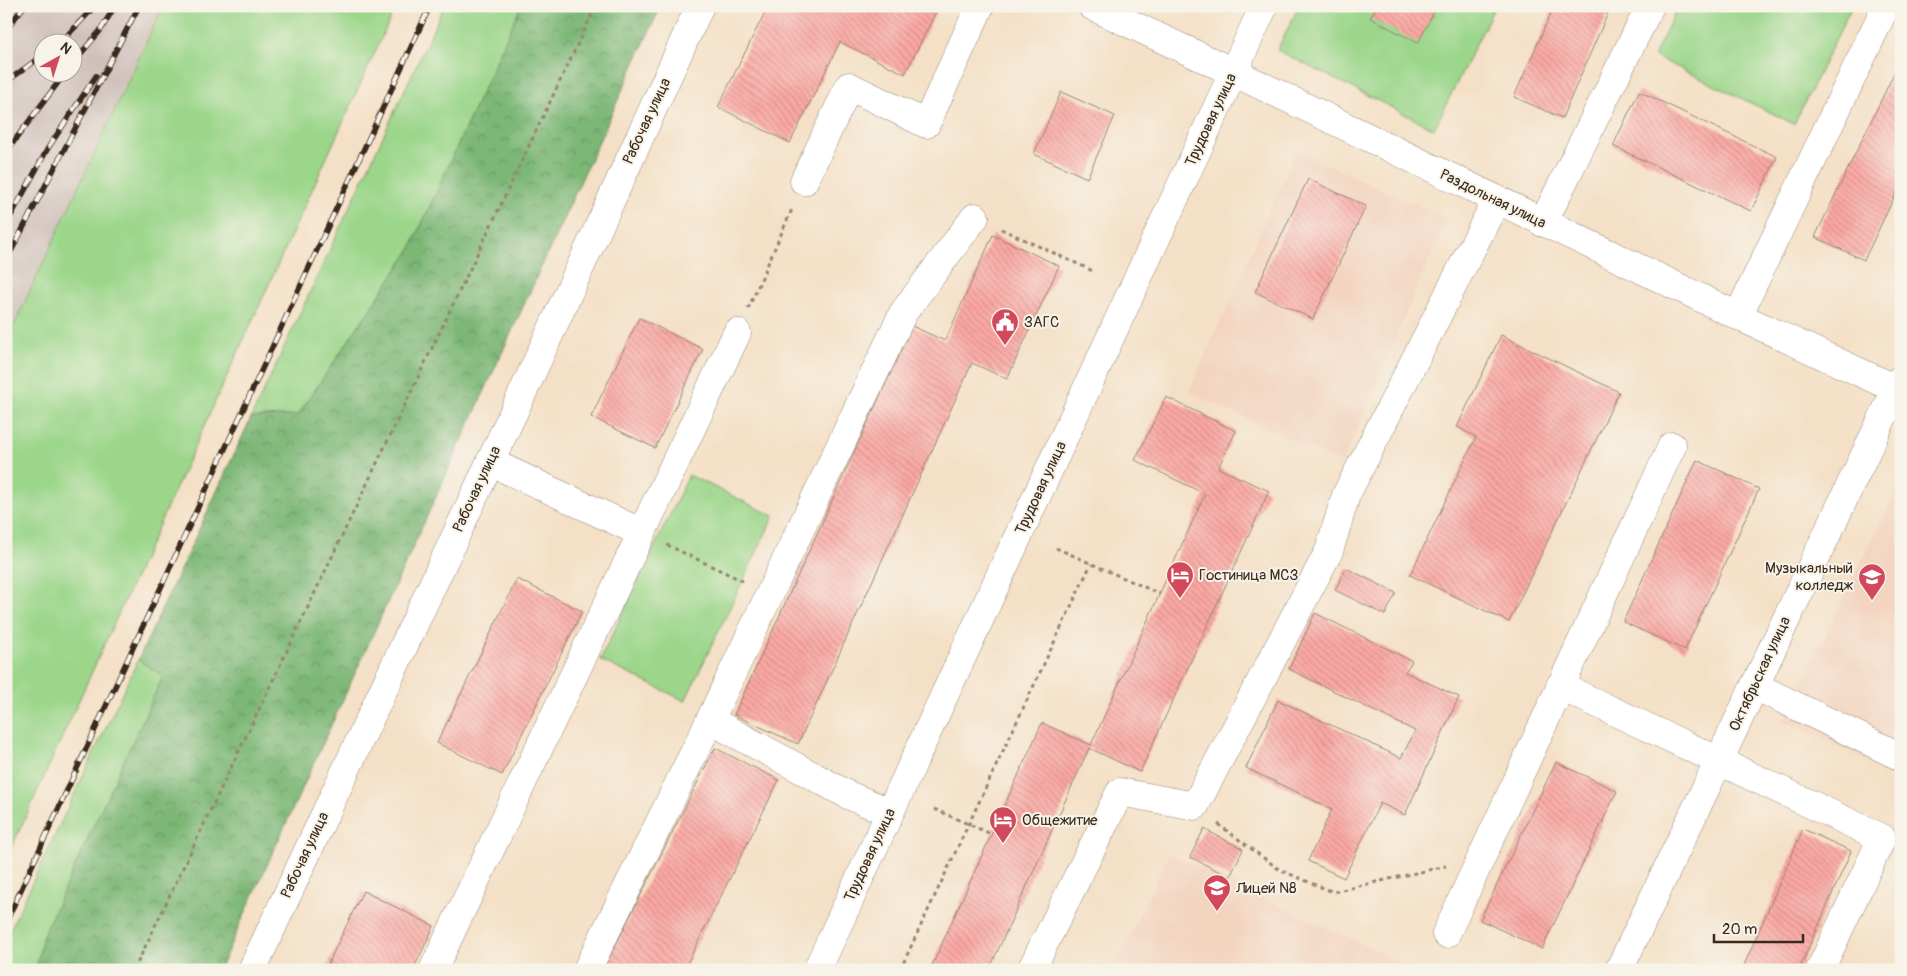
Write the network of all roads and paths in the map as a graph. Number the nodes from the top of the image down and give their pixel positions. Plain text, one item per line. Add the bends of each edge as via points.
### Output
1 (596, 6) edge
2 (700, 6) edge
3 (980, 6) edge
4 (1092, 6) edge
5 (1264, 6) edge
6 (1650, 6) edge
7 (1886, 6) edge
8 (1233, 72) junction
9 (804, 181) joint
10 (1496, 200) junction
11 (975, 217) joint
12 (1543, 223) junction
13 (1093, 271) dead end
14 (1738, 316) junction
15 (737, 333) joint
16 (1898, 384) edge
17 (1672, 446) dead end
18 (490, 462) junction
19 (642, 533) junction
20 (1056, 548) dead end
21 (1091, 564) junction
22 (770, 594) junction
23 (1160, 594) dead end
24 (1560, 686) junction
25 (1755, 686) junction
26 (710, 720) junction
27 (1901, 757) edge
28 (1718, 762) junction
29 (1195, 806) junction
30 (934, 809) dead end
31 (890, 812) junction
32 (970, 824) junction
33 (991, 834) dead end
34 (1481, 858) junction
35 (1446, 934) dead end
36 (134, 970) edge
37 (252, 970) edge
38 (433, 970) edge
39 (587, 970) edge
40 (817, 970) edge
41 (900, 970) edge
42 (1031, 970) edge
43 (1619, 970) edge
44 (1820, 970) edge

1 - 36 path
2 - 18 street, Рабочая улица
3 - 9 street via 926,124 849,86
4 - 8 street, Раздольная улица
5 - 8 street, Трудовая улица
6 - 12 street
7 - 14 street
8 - 10 street, Раздольная улица
8 - 31 street, Трудовая улица
9 - 15 path
10 - 12 street, Раздольная улица
10 - 29 street via 1346,495 1329,551
11 - 13 path
11 - 22 street via 903,313
12 - 14 street, Раздольная улица
14 - 16 street, Раздольная улица
15 - 19 street
16 - 25 street, Октябрьская улица
17 - 24 street
18 - 19 street
18 - 37 street, Рабочая улица
19 - 22 path
19 - 38 street
20 - 21 path
21 - 23 path
21 - 32 path
22 - 26 street
24 - 28 street
24 - 34 street
25 - 27 street
25 - 28 street, Октябрьская улица
26 - 31 street via 848,795
26 - 39 street
28 - 43 street, Октябрьская улица
28 - 44 street via 1882,838
29 - 34 path via 1280,870 1333,892
29 - 42 street via 1120,792
30 - 32 path
31 - 40 street, Трудовая улица
32 - 33 path
32 - 41 path
34 - 35 street

